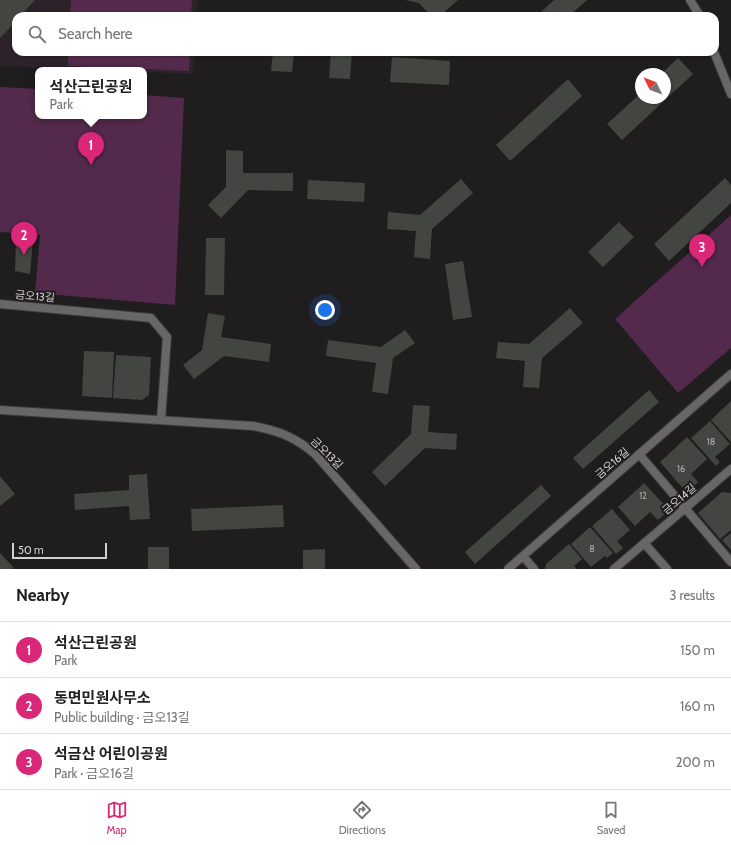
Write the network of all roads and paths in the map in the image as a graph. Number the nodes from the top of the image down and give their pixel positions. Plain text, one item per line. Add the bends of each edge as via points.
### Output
1 (690, 0) edge
2 (698, 12) edge
3 (716, 56) edge
4 (731, 94) edge
5 (0, 304) edge
6 (731, 374) edge
7 (0, 410) edge
8 (161, 420) junction
9 (639, 454) junction
10 (730, 473) edge
11 (685, 509) junction
12 (644, 543) junction
13 (523, 556) junction
14 (731, 562) edge
15 (416, 569) edge
16 (508, 569) edge
17 (534, 569) edge
18 (614, 569) edge
19 (667, 569) edge

1 - 2 street
3 - 4 street
5 - 8 street, 금오13길 via 151,318 167,337
6 - 9 street, 금오16길
7 - 8 street, 금오13길
8 - 15 street, 금오13길 via 253,426 271,429 303,443 336,476
9 - 11 street
9 - 13 street, 금오16길
10 - 11 street, 금오14길
11 - 12 street, 금오14길
11 - 14 street
12 - 18 street, 금오14길
12 - 19 street
13 - 16 street, 금오16길
13 - 17 street

